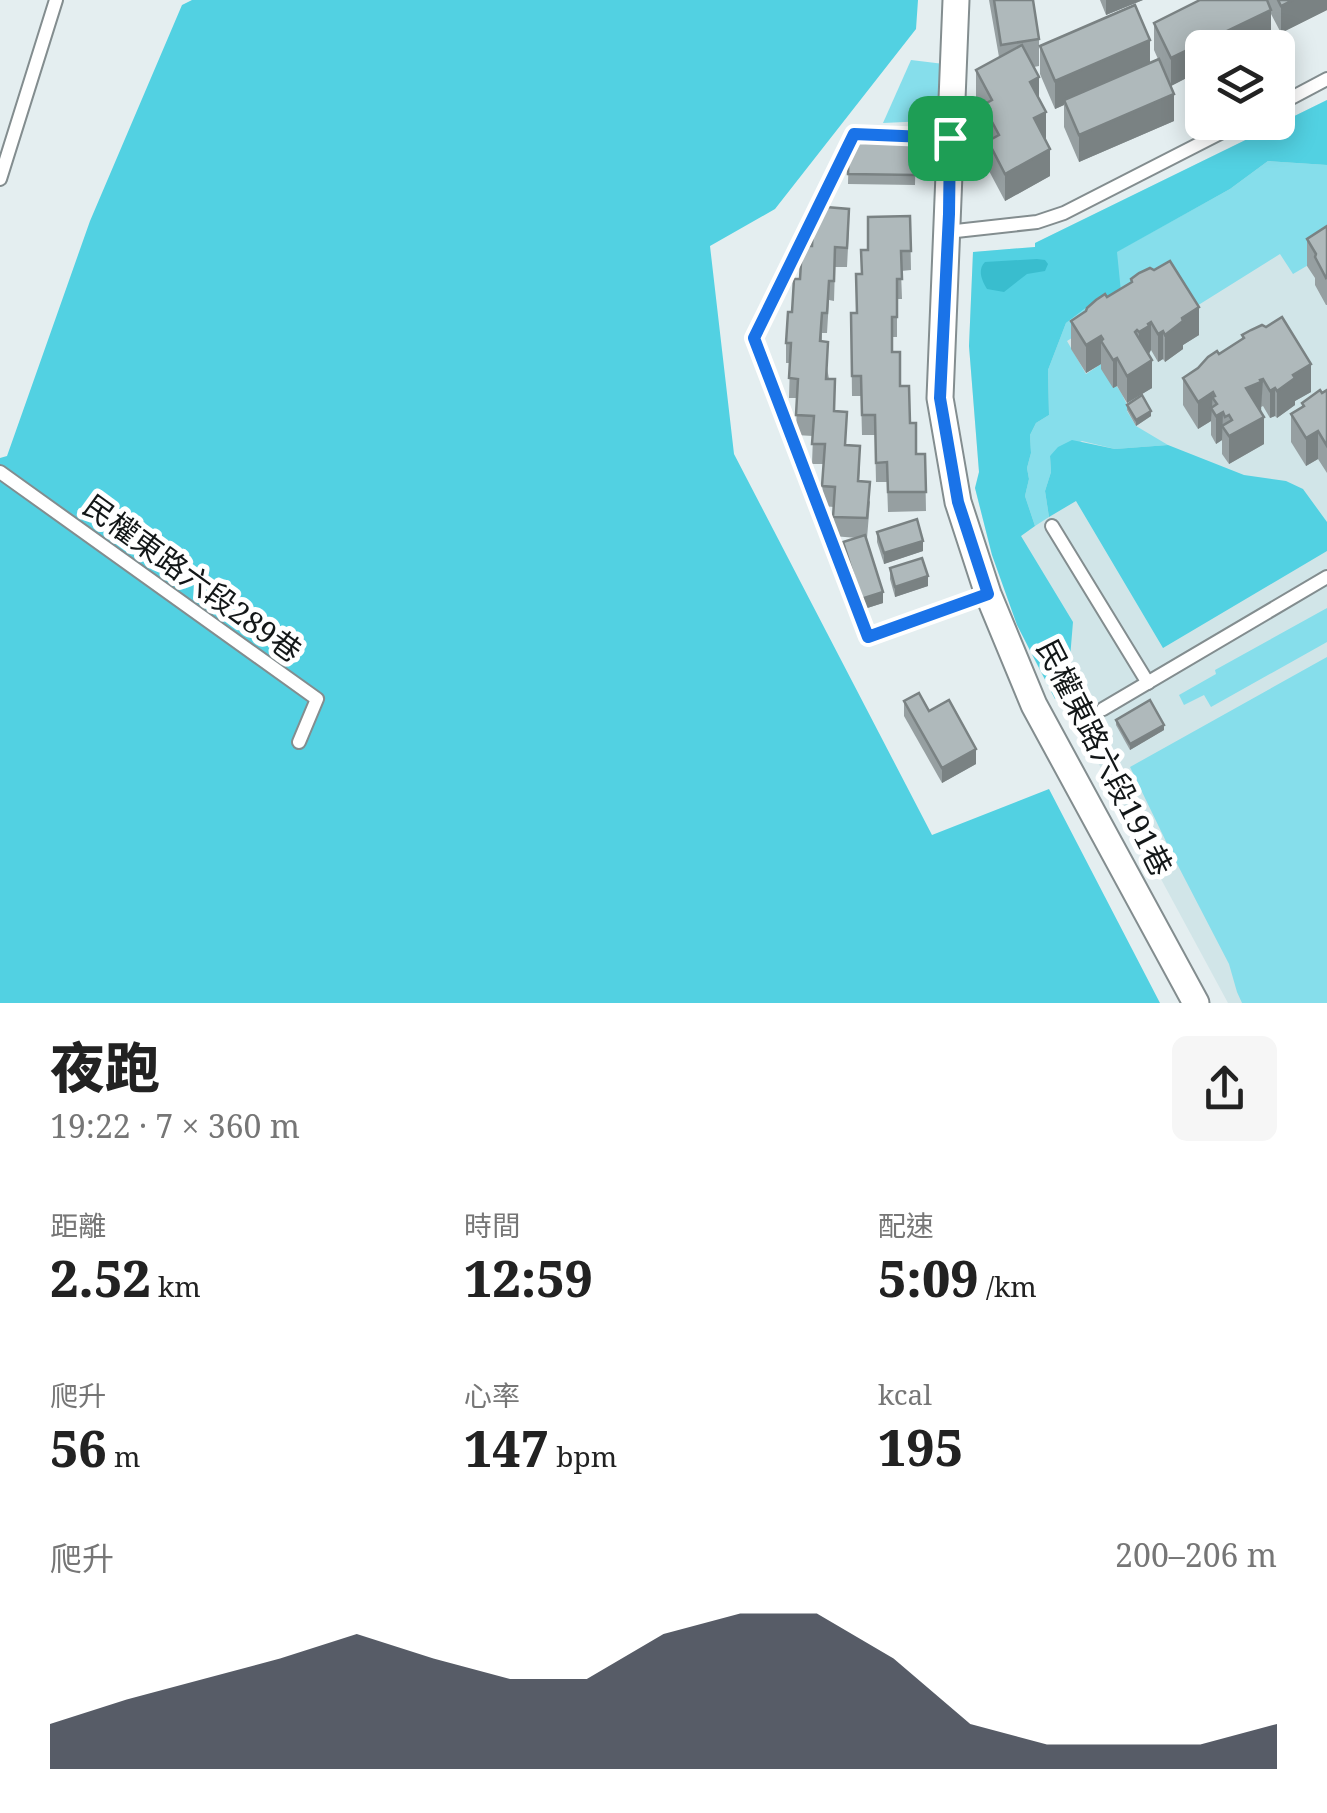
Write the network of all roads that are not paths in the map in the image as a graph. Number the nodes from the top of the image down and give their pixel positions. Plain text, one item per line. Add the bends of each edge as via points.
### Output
1 (56, 0) edge
2 (956, 0) edge
3 (1327, 80) edge
4 (1295, 96) edge
5 (950, 138) junction
6 (1207, 140) edge
7 (0, 179) edge
8 (947, 232) junction
9 (0, 472) edge
10 (1052, 526) dead end
11 (1327, 577) edge
12 (988, 594) junction
13 (1148, 683) junction
14 (1103, 709) dead end
15 (299, 742) dead end
16 (1196, 1003) edge

1 - 7 lane
2 - 5 street, 民權東路六段191巷
3 - 4 lane
5 - 8 street, 民權東路六段191巷
5 - 12 lane via 854,134 754,338 868,637
6 - 8 lane via 1064,213
8 - 12 street, 民權東路六段191巷 via 940,398 958,502
9 - 15 lane, 民權東路六段289巷 via 317,699
10 - 13 lane
11 - 13 lane
12 - 16 street, 民權東路六段191巷 via 1034,705
13 - 14 lane

